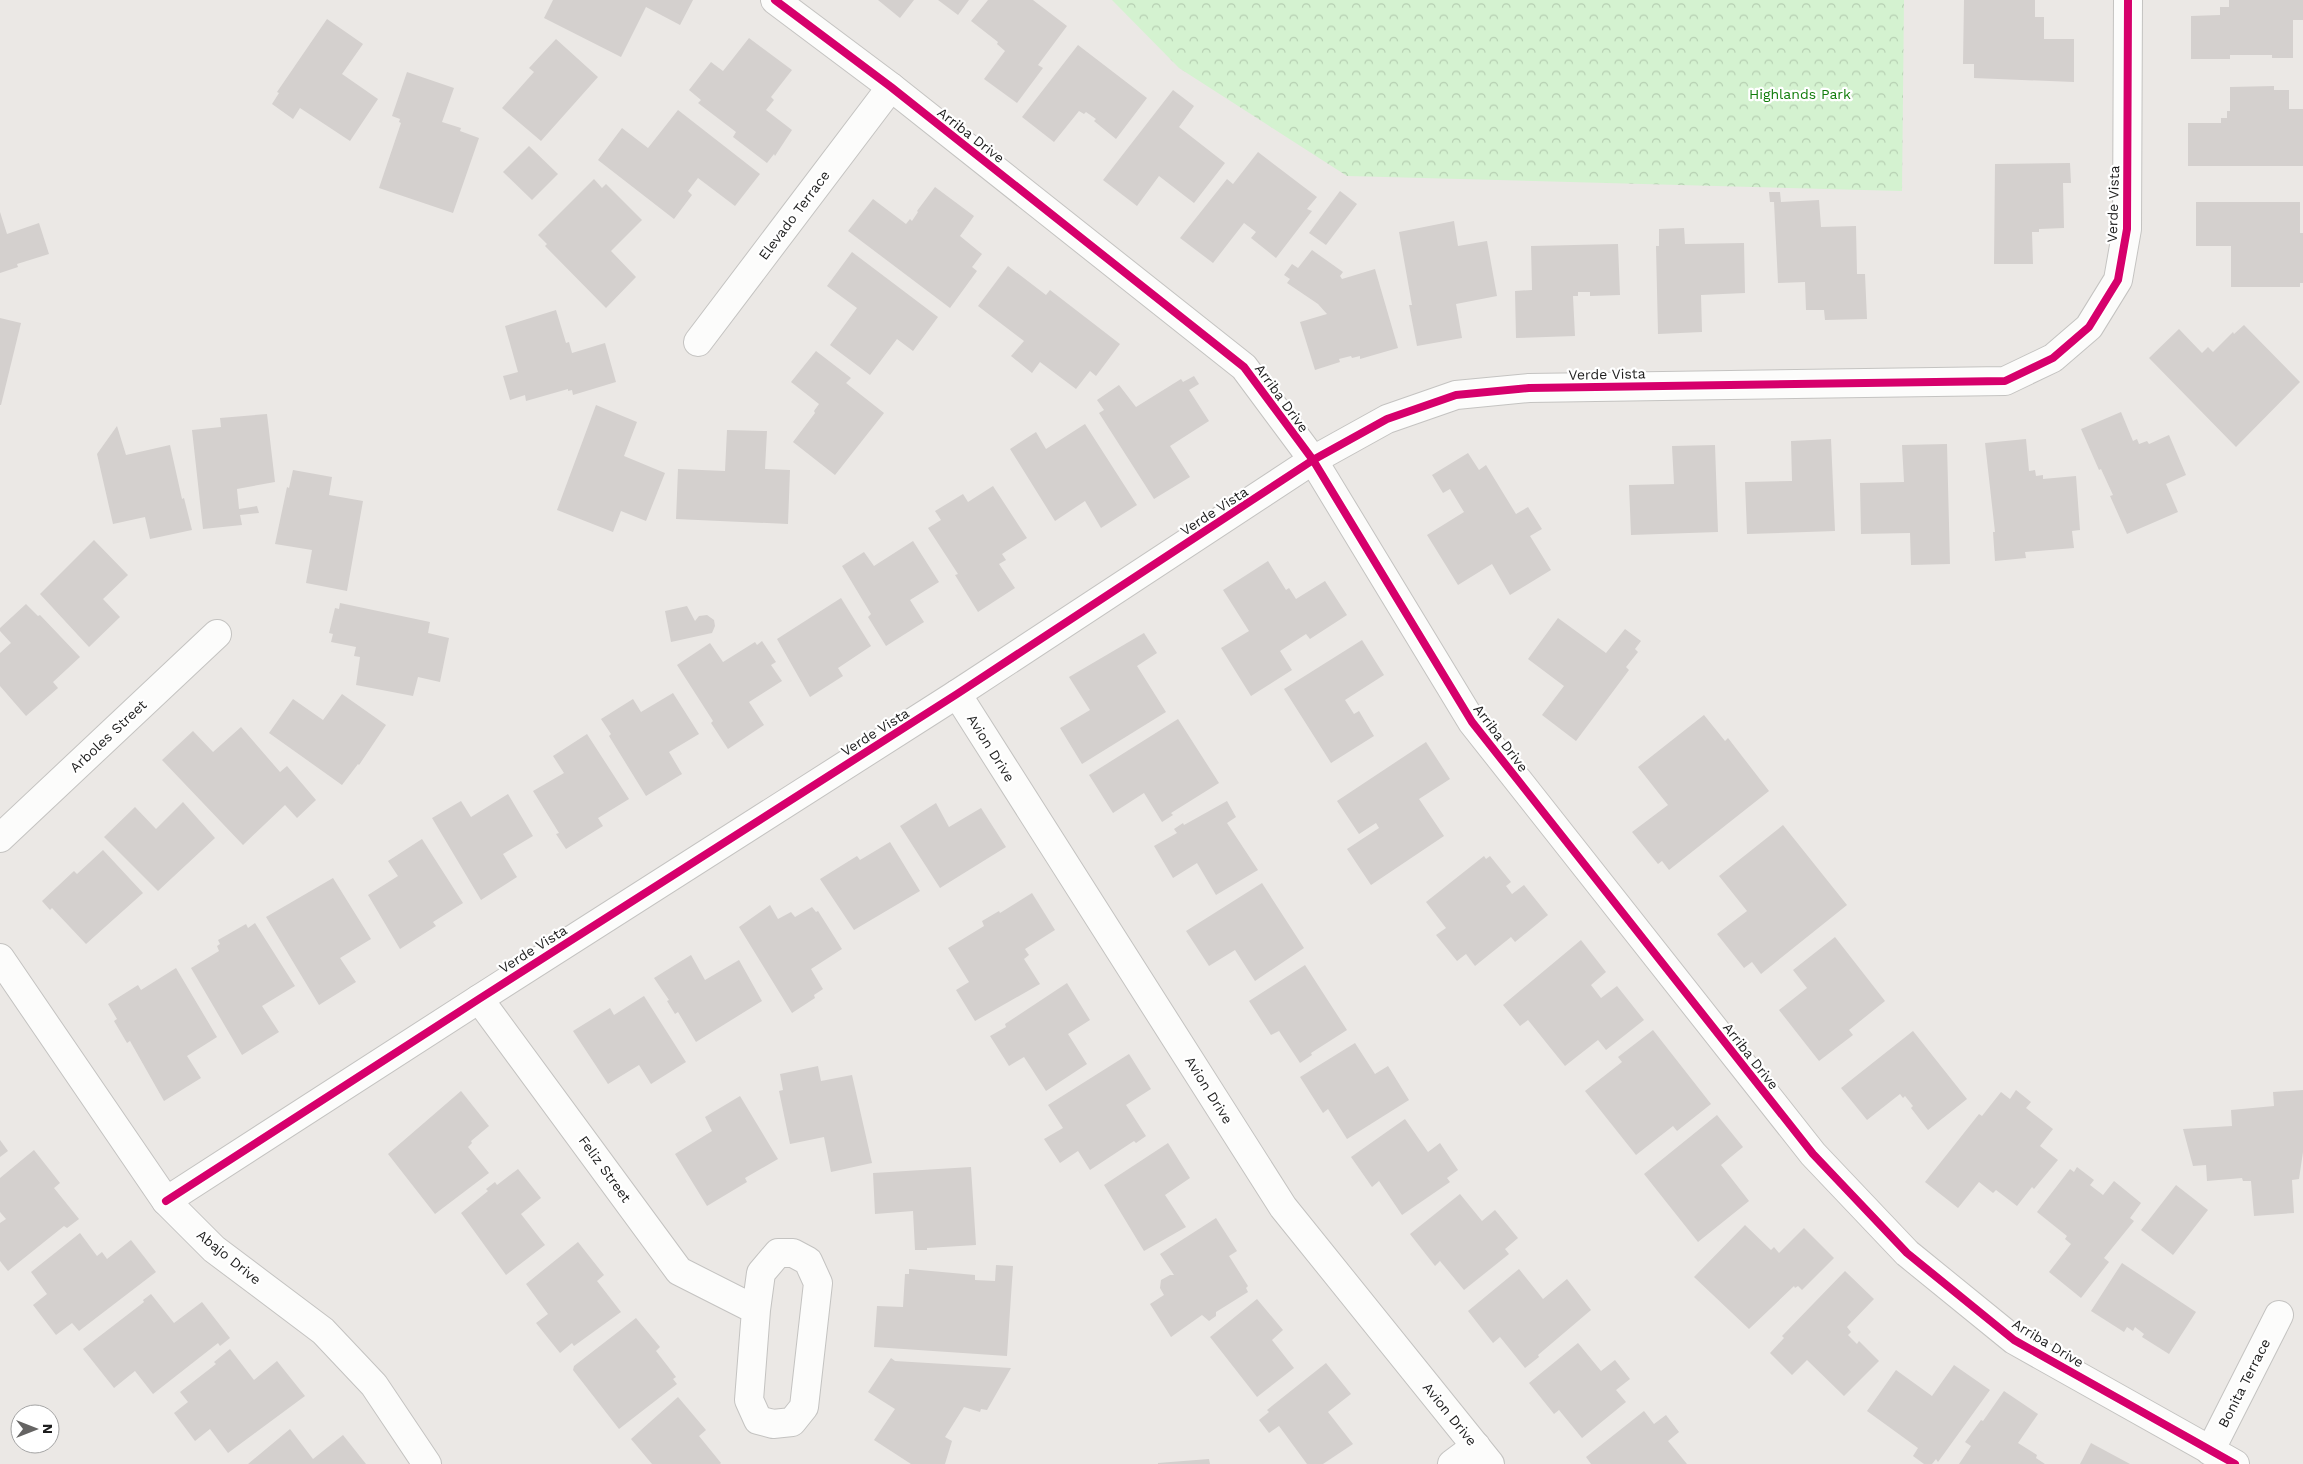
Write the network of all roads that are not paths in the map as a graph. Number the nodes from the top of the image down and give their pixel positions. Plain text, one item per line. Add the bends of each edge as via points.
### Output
1 (775, 0) edge
2 (2128, 0) edge
3 (891, 87) junction
4 (698, 342) dead end
5 (1313, 460) junction
6 (217, 634) dead end
7 (957, 694) junction
8 (0, 838) edge
9 (0, 958) edge
10 (479, 999) junction
11 (166, 1201) junction
12 (756, 1310) junction
13 (2279, 1315) dead end
14 (2210, 1451) junction
15 (1483, 1455) edge
16 (427, 1464) edge
17 (1452, 1464) edge
18 (2235, 1464) edge

1 - 3 street, Arriba Drive
2 - 5 street, Verde Vista via 2127,229 2118,280 2089,327 2053,358 2006,381 1529,388 1456,395 1388,419
3 - 4 street, Elevado Terrace
3 - 5 street, Arriba Drive via 1244,367
5 - 7 street, Verde Vista
5 - 14 street, Arriba Drive via 1472,722 1813,1154 1907,1253 2014,1340
6 - 8 street, Arboles Street
7 - 10 street, Verde Vista
7 - 15 street, Avion Drive via 1283,1207
9 - 11 street, Abajo Drive
10 - 11 street, Verde Vista
10 - 12 street, Feliz Street via 680,1271
11 - 16 street, Abajo Drive via 214,1249 323,1331 374,1385
12 - 12 street via 761,1273 778,1253 793,1253 808,1261 818,1283 804,1407 792,1422 773,1424 758,1420 749,1400
13 - 14 street, Bonita Terrace
14 - 18 street, Arriba Drive
15 - 17 street

